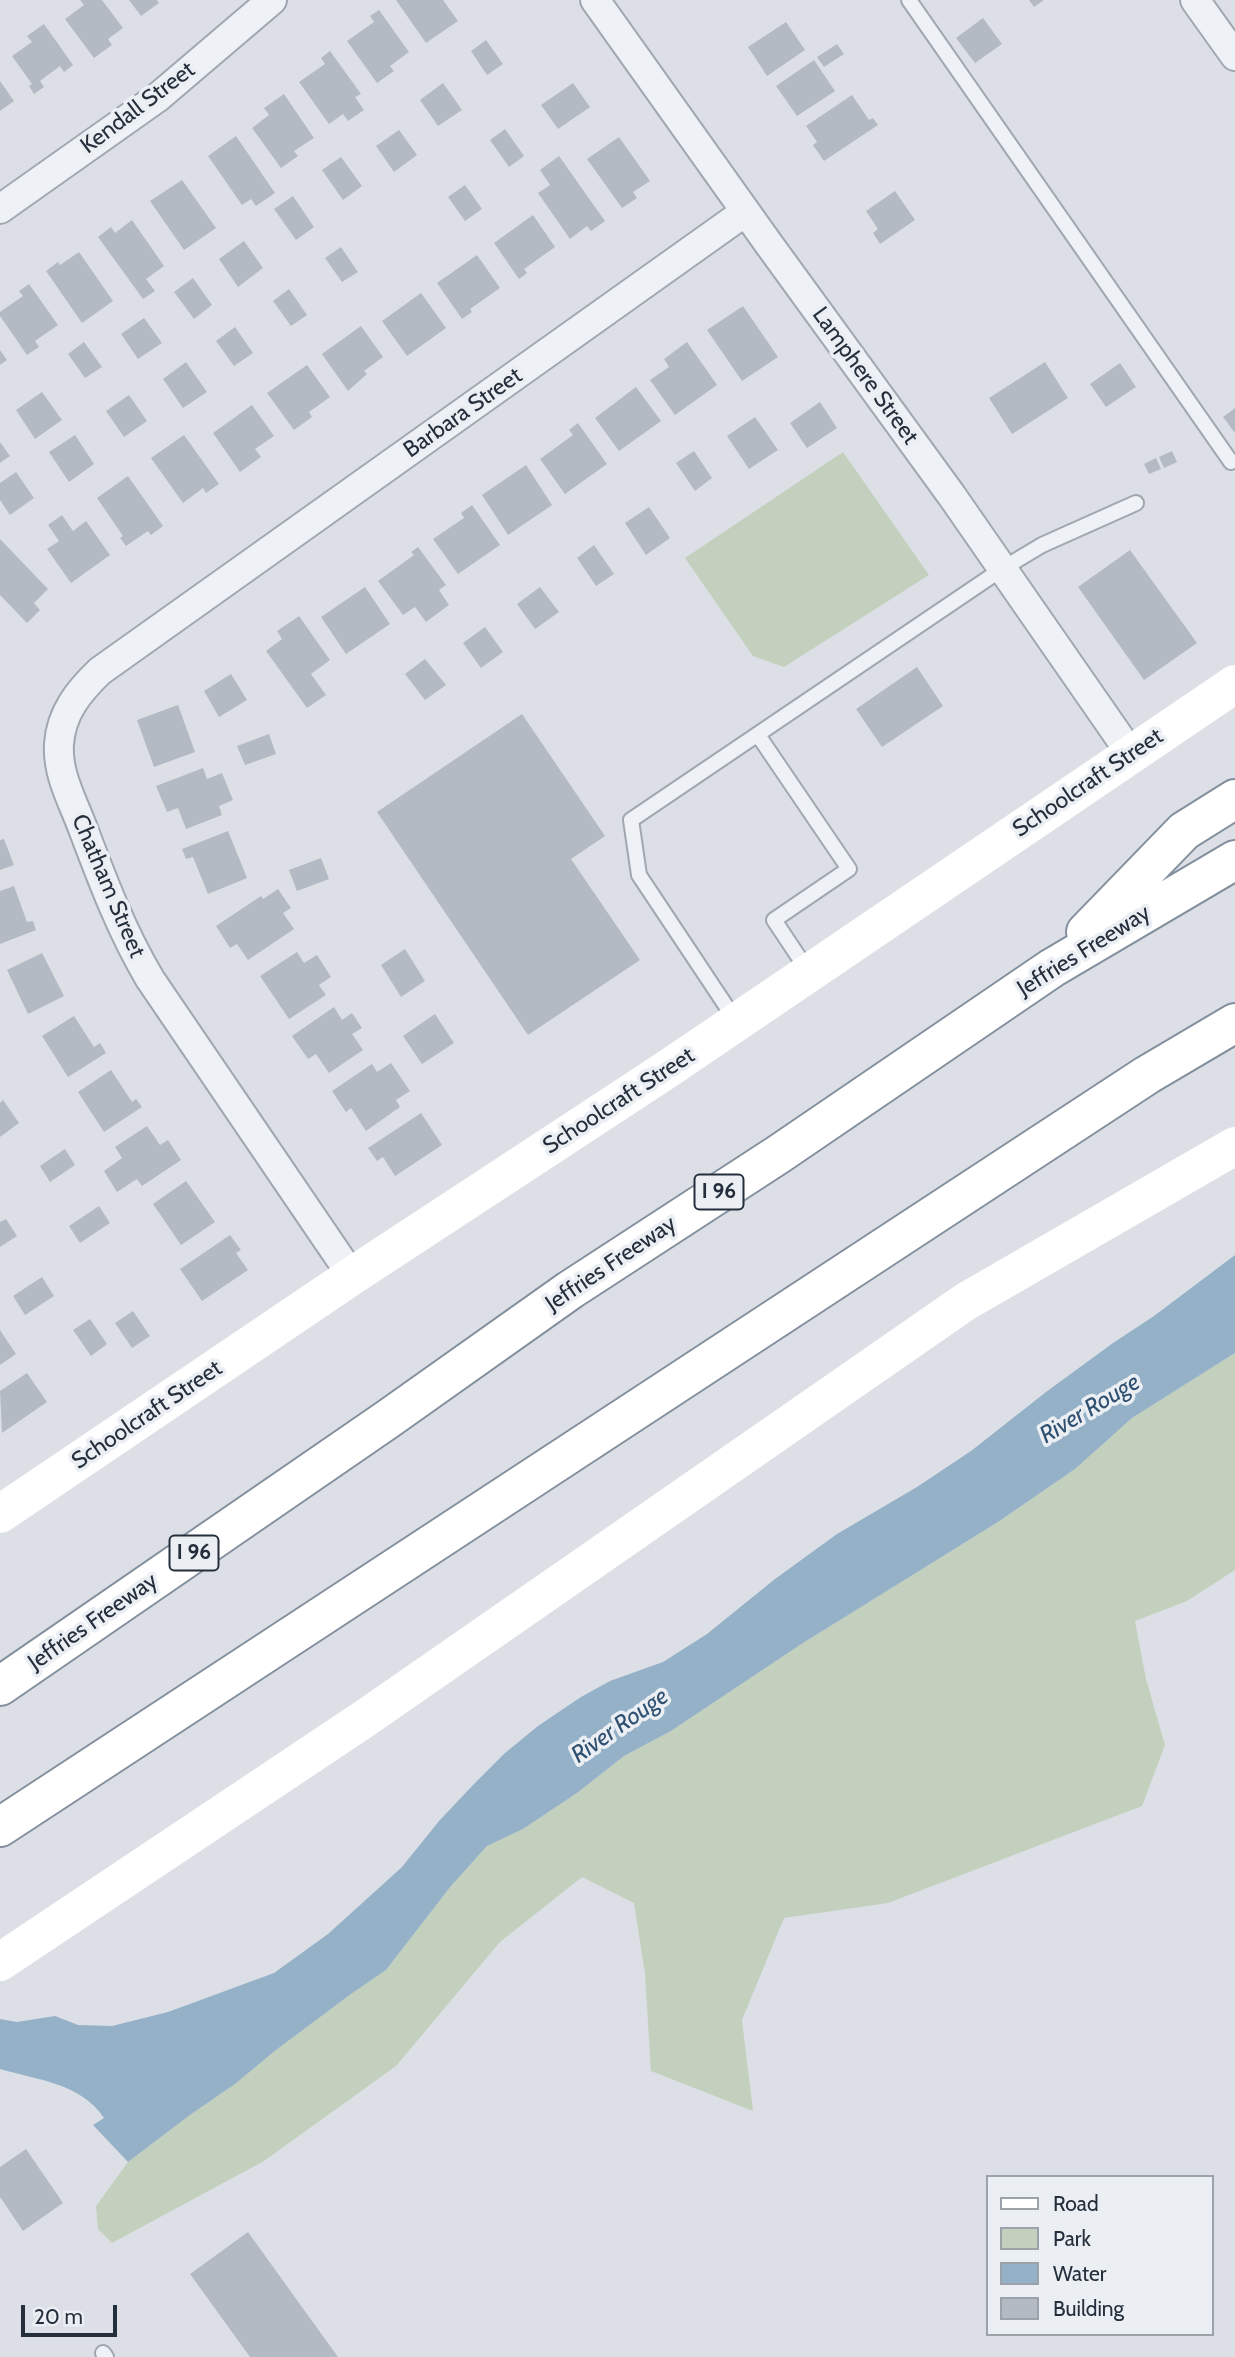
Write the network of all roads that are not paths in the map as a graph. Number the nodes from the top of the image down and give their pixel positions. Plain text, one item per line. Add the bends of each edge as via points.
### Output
1 (272, 0) edge
2 (595, 0) edge
3 (909, 0) edge
4 (1195, 0) edge
5 (1235, 56) edge
6 (0, 209) edge
7 (745, 212) junction
8 (1231, 462) dead end
9 (1136, 503) dead end
10 (1002, 569) junction
11 (180, 614) joint
12 (1235, 684) edge
13 (758, 735) junction
14 (1131, 754) junction
15 (1235, 799) edge
16 (1235, 860) edge
17 (1052, 968) junction
18 (808, 972) junction
19 (737, 1022) junction
20 (1235, 1023) edge
21 (1235, 1048) edge
22 (1147, 1075) junction
23 (1235, 1146) edge
24 (352, 1276) junction
25 (0, 1514) edge
26 (0, 1686) edge
27 (0, 1827) edge
28 (0, 1962) edge

1 - 6 street, Kendall Street via 157,98
2 - 7 street, Lamphere Street
3 - 8 lane
4 - 5 street
7 - 10 street, Lamphere Street
7 - 11 street, Barbara Street
9 - 10 lane via 1042,545
10 - 13 lane
10 - 14 street, Lamphere Street
11 - 24 street, Chatham Street via 80,690 66,714 60,741 62,775 127,939 150,979
12 - 14 main road, Schoolcraft Street
13 - 18 lane via 849,869 774,920
13 - 19 lane via 631,820 639,875
14 - 18 main road, Schoolcraft Street
15 - 17 main road via 1184,831
16 - 17 main road, Jeffries Freeway / I 96
17 - 26 main road, Jeffries Freeway / I 96 via 570,1290
18 - 19 main road, Schoolcraft Street
19 - 24 main road, Schoolcraft Street
20 - 22 main road
21 - 22 main road
22 - 27 main road
23 - 28 main road via 965,1302 363,1719
24 - 25 main road, Schoolcraft Street

